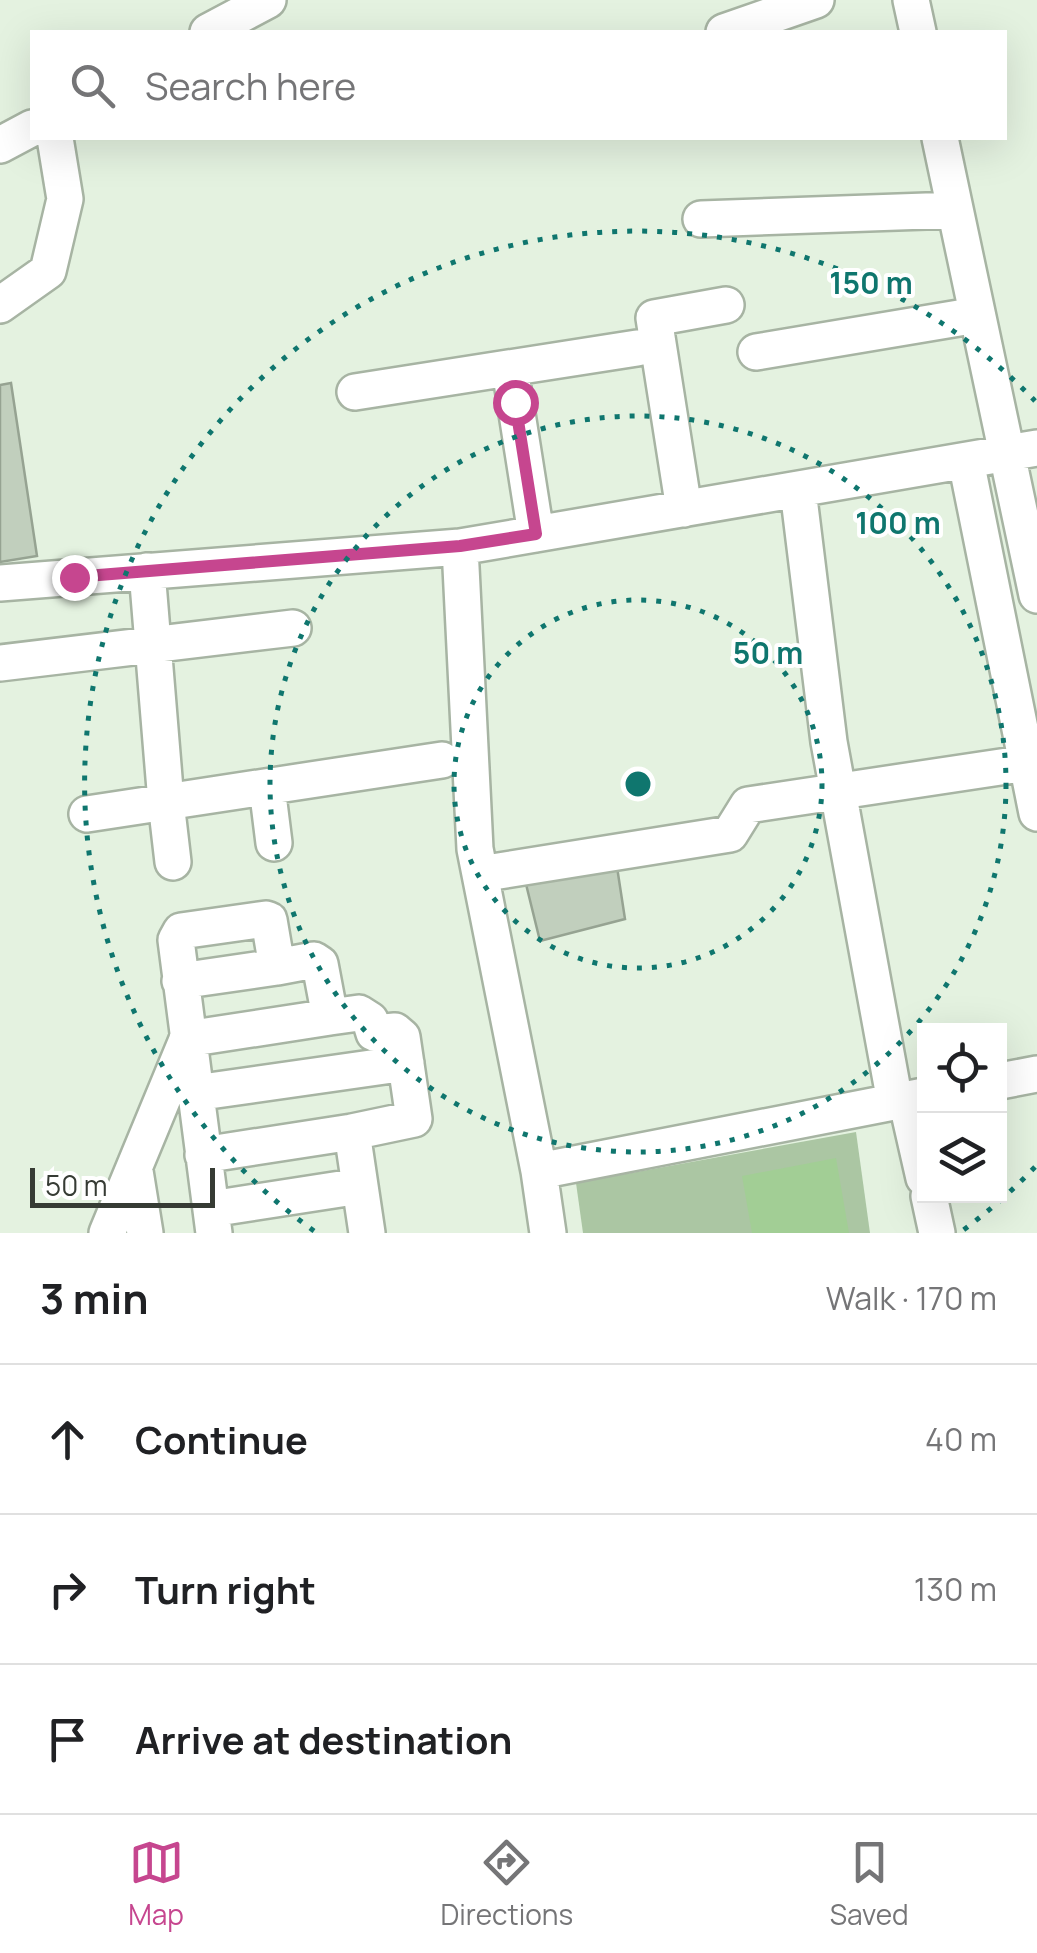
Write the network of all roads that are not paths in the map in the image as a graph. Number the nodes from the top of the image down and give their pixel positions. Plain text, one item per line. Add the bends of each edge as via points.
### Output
1 (268, 0) edge
2 (816, 0) edge
3 (911, 0) edge
4 (212, 30) edge
5 (730, 30) edge
6 (918, 30) edge
7 (30, 129) edge
8 (55, 140) edge
9 (940, 140) edge
10 (0, 145) edge
11 (955, 210) junction
12 (700, 218) dead end
13 (0, 305) edge
14 (726, 306) dead end
15 (977, 315) junction
16 (637, 348) dead end
17 (756, 352) dead end
18 (510, 368) junction
19 (355, 392) dead end
20 (1021, 451) edge
21 (966, 461) junction
22 (798, 490) junction
23 (684, 509) junction
24 (536, 534) junction
25 (460, 546) junction
26 (147, 571) junction
27 (0, 583) edge
28 (1037, 595) edge
29 (293, 628) dead end
30 (154, 646) junction
31 (0, 663) edge
32 (442, 760) dead end
33 (1027, 762) junction
34 (266, 786) junction
35 (837, 790) junction
36 (166, 802) junction
37 (1037, 812) edge
38 (87, 814) dead end
39 (274, 843) dead end
40 (173, 862) dead end
41 (480, 874) junction
42 (277, 966) junction
43 (180, 981) junction
44 (330, 1017) junction
45 (187, 1039) junction
46 (406, 1063) junction
47 (1037, 1074) edge
48 (1007, 1080) edge
49 (194, 1093) junction
50 (908, 1099) edge
51 (352, 1132) junction
52 (917, 1143) edge
53 (203, 1156) junction
54 (134, 1170) junction
55 (539, 1171) junction
56 (360, 1186) junction
57 (930, 1203) edge
58 (212, 1221) edge
59 (107, 1233) edge
60 (144, 1233) edge
61 (367, 1233) edge
62 (548, 1233) edge
63 (937, 1233) edge

1 - 4 street
2 - 5 street
3 - 6 street
7 - 10 street
8 - 13 street via 65,199 48,272
9 - 11 street
11 - 12 street
11 - 15 street
14 - 23 street via 654,318
15 - 17 street
15 - 20 street
16 - 18 street
18 - 19 street
18 - 24 street
20 - 21 street
20 - 28 street
21 - 22 street
21 - 33 street
22 - 23 street
22 - 35 street
23 - 24 street
24 - 25 street
25 - 26 street
25 - 41 street
26 - 27 street
26 - 30 street
29 - 30 street
30 - 31 street
30 - 36 street
32 - 34 street
33 - 35 street
33 - 37 street
34 - 36 street
34 - 39 street
35 - 41 street via 748,805 730,834
35 - 50 street
36 - 38 street
36 - 40 street
41 - 55 street
42 - 43 street
42 - 43 street via 270,920 182,931 176,940
42 - 44 street via 318,961
43 - 45 street
44 - 45 street
44 - 46 street via 359,1013 374,1033 400,1033
45 - 49 street
45 - 54 street
46 - 49 street
46 - 51 street via 414,1118
47 - 48 street
49 - 53 street
50 - 52 street
50 - 55 street
51 - 53 street
51 - 56 street
53 - 58 street
54 - 59 street
54 - 60 street
55 - 62 street
56 - 58 street
56 - 61 street
57 - 63 street

